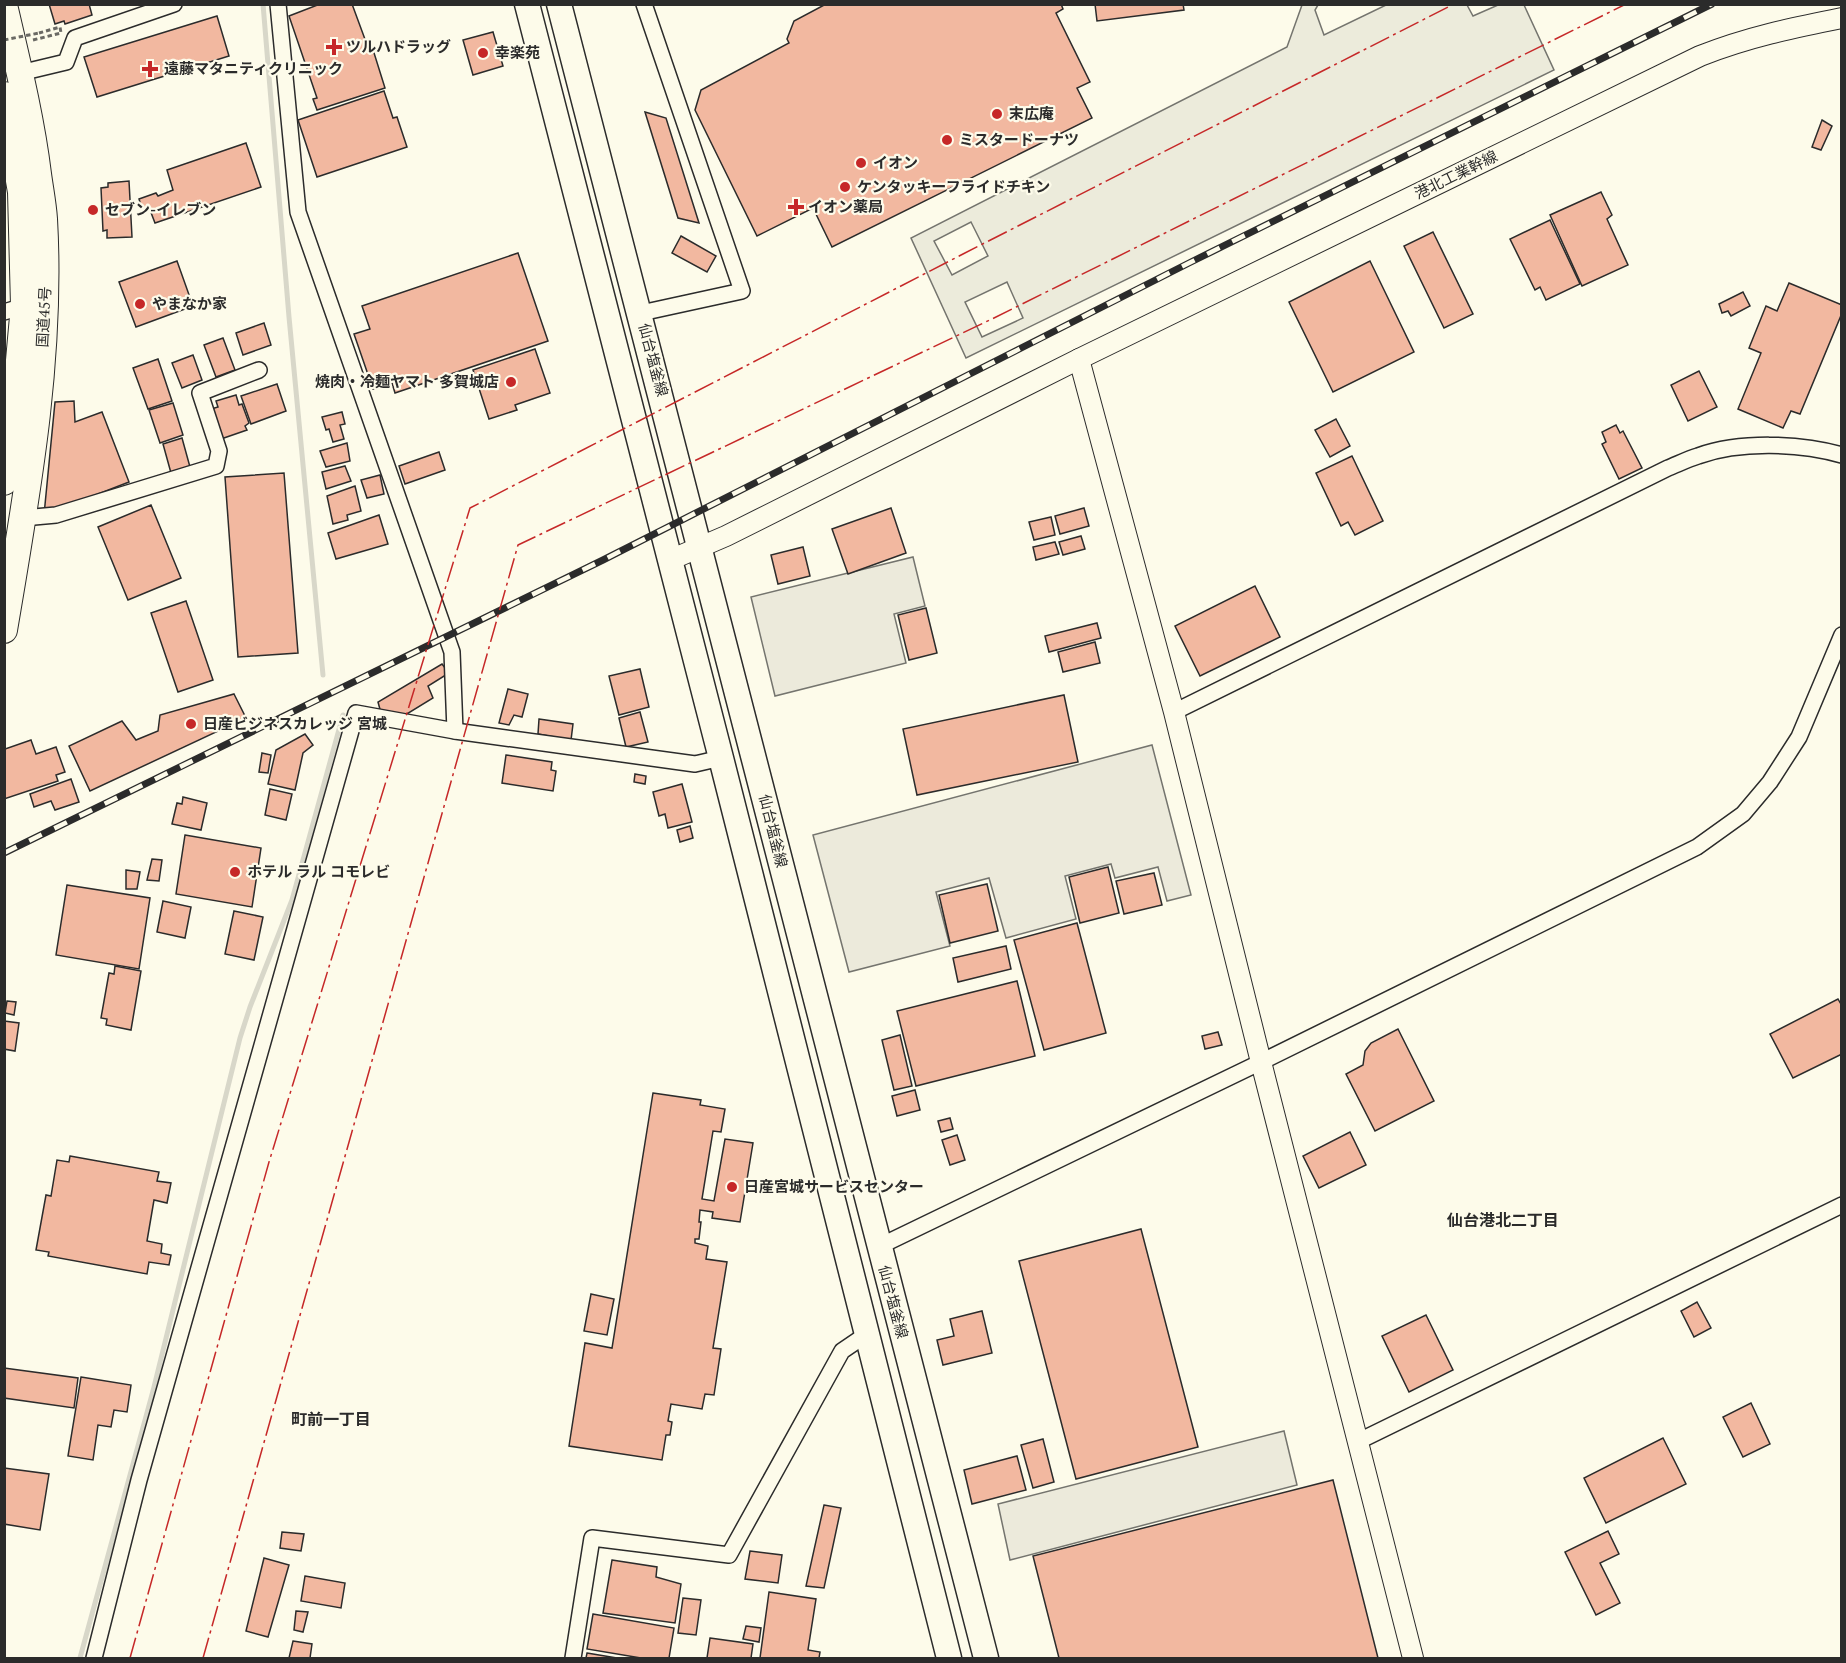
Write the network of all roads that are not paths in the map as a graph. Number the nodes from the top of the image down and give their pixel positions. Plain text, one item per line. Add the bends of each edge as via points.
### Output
1 (174, 4) edge
2 (278, 4) edge
3 (527, 4) edge
4 (559, 4) edge
5 (644, 4) edge
6 (4, 5) edge
7 (1842, 18) edge
8 (20, 73) junction
9 (4, 95) edge
10 (14, 309) edge
11 (641, 313) junction
12 (1079, 359) junction
13 (259, 370) dead end
14 (1842, 455) edge
15 (4, 482) edge
16 (23, 518) junction
17 (701, 547) junction
18 (670, 560) junction
19 (4, 630) edge
20 (1842, 635) edge
21 (1174, 712) junction
22 (456, 731) junction
23 (722, 758) junction
24 (1261, 1062) junction
25 (1842, 1205) edge
26 (878, 1247) junction
27 (867, 1334) junction
28 (1357, 1442) junction
29 (94, 1659) edge
30 (573, 1659) edge
31 (949, 1659) edge
32 (986, 1659) edge
33 (1413, 1659) edge

1 - 8 street via 75,38 66,62
2 - 22 street via 298,212 452,652
3 - 18 main road
4 - 11 main road, 仙台塩釜線
5 - 11 street via 742,291
6 - 8 highway, 国道45号
7 - 12 street, 港北工業幹線 via 1772,32 1701,56
8 - 16 highway, 国道45号 via 44,217 46,303
9 - 10 highway, 国道45号 via 21,192
10 - 15 highway, 国道45号 via 13,426
11 - 17 main road, 仙台塩釜線
12 - 17 street, 港北工業幹線
12 - 21 street
13 - 16 street via 200,393 219,451 216,466 56,515
14 - 21 street via 1766,445 1700,455
16 - 19 highway, 国道45号
17 - 18 street, 港北工業幹線
17 - 26 main road, 仙台塩釜線
18 - 23 main road
20 - 24 street via 1799,737 1770,782 1743,814 1696,847
21 - 24 street
22 - 23 street via 695,764
22 - 29 street via 356,714 142,1469
23 - 27 main road
24 - 26 street
24 - 28 street
25 - 28 street
26 - 32 main road, 仙台塩釜線
27 - 30 street via 842,1351 729,1555 592,1538
27 - 31 main road
28 - 33 street

